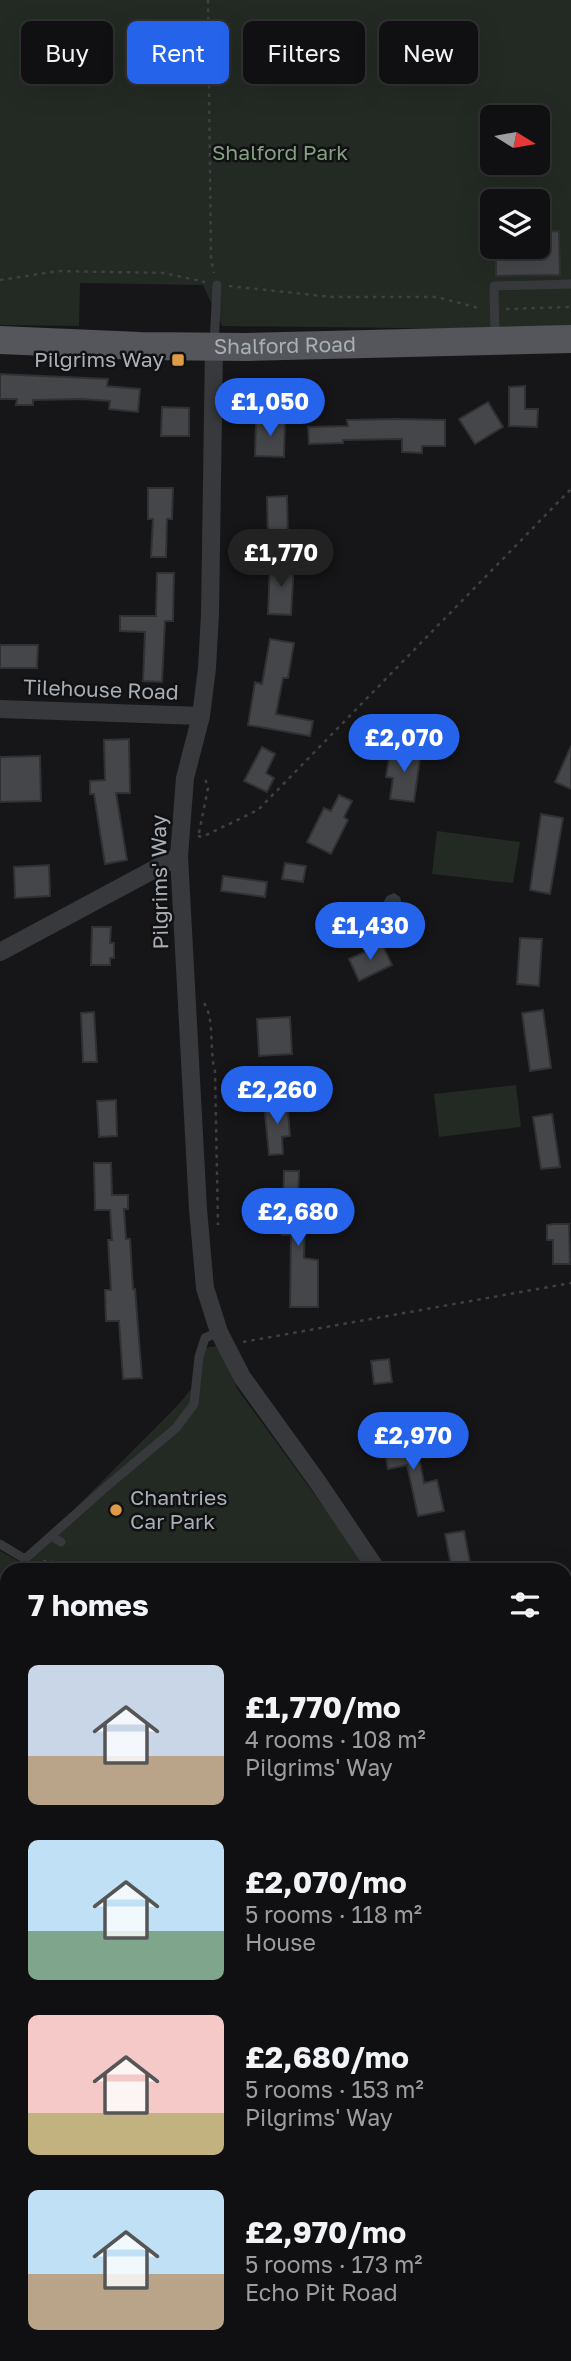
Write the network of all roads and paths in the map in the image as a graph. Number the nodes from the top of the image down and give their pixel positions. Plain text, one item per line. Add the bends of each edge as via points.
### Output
1 (208, 0) edge
2 (0, 280) edge
3 (571, 284) edge
4 (217, 285) junction
5 (571, 307) edge
6 (495, 309) junction
7 (571, 339) edge
8 (0, 340) edge
9 (495, 341) junction
10 (214, 346) junction
11 (571, 489) edge
12 (0, 709) edge
13 (201, 716) junction
14 (199, 768) dead end
15 (180, 833) junction
16 (199, 836) junction
17 (197, 845) dead end
18 (178, 856) junction
19 (0, 951) edge
20 (203, 1002) dead end
21 (218, 1236) dead end
22 (571, 1283) edge
23 (223, 1339) junction
24 (51, 1536) junction
25 (61, 1542) dead end
26 (0, 1544) edge
27 (25, 1559) junction
28 (70, 1563) edge
29 (372, 1563) edge

1 - 4 path via 211,259
2 - 4 path via 59,271 164,272
3 - 6 lane via 494,286
4 - 6 path via 332,296 437,297 479,310
4 - 10 lane
5 - 6 path
6 - 9 lane
7 - 9 main road, Shalford Road
8 - 10 main road, Shalford Road
9 - 10 main road, Shalford Road
10 - 13 street, Pilgrims' Way via 210,614
11 - 16 path via 258,810
12 - 13 street, Tilehouse Road
13 - 15 street, Pilgrims' Way via 185,778
14 - 16 path via 208,788
15 - 16 path
15 - 18 street, Pilgrims' Way
16 - 17 path
18 - 19 street
18 - 23 street, Pilgrims' Way via 205,1288
20 - 21 path via 209,1010 215,1071
22 - 23 path
23 - 24 lane via 205,1338 194,1404 176,1429 137,1468
23 - 29 street, Pilgrims' Way via 261,1406
24 - 25 lane
24 - 27 lane
26 - 27 lane
27 - 28 path

